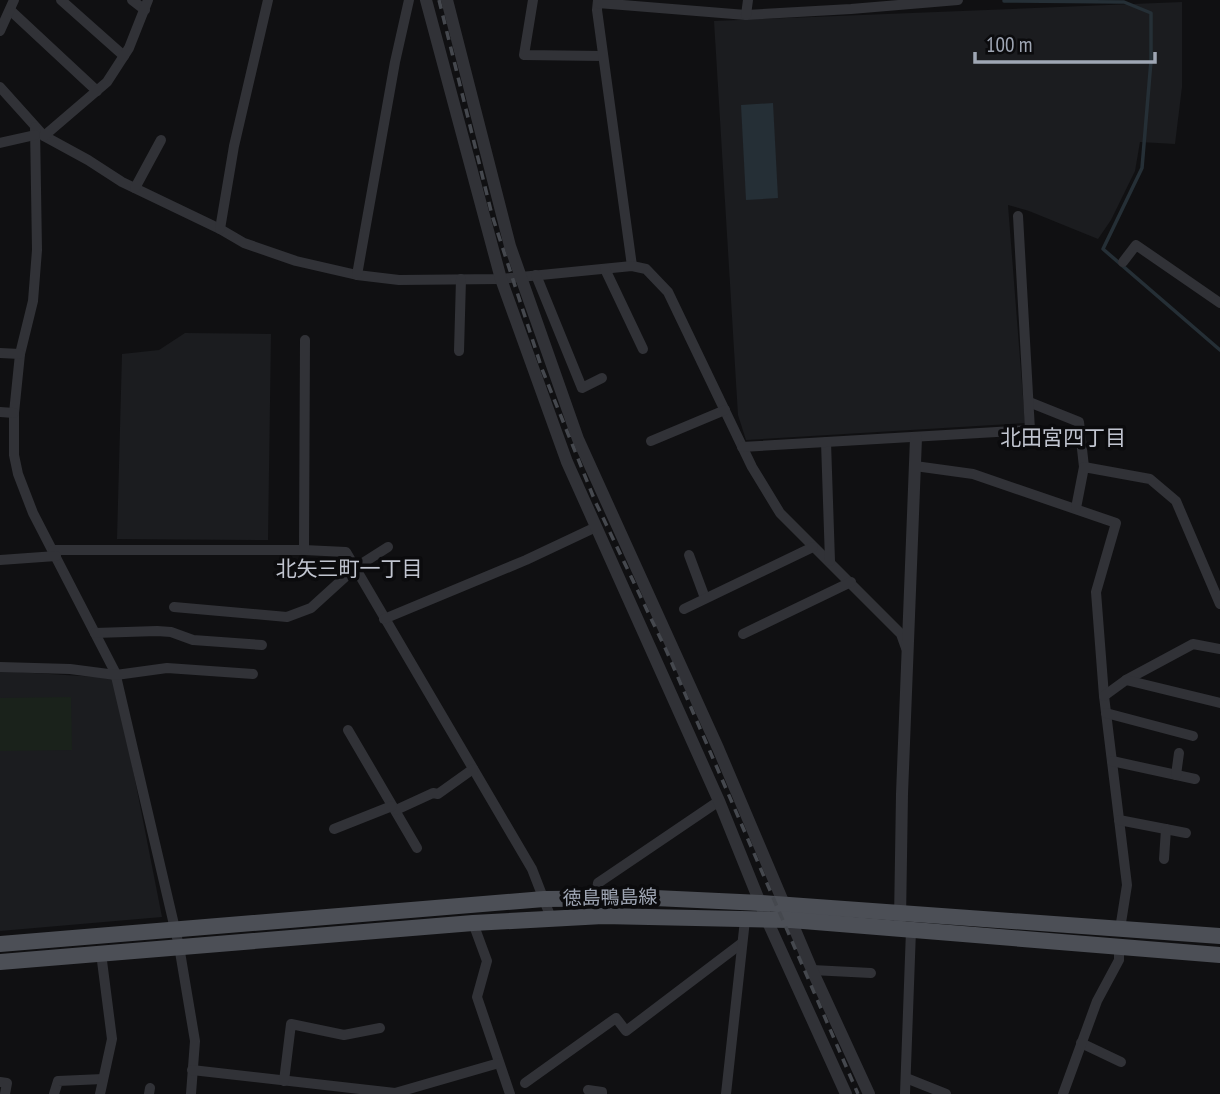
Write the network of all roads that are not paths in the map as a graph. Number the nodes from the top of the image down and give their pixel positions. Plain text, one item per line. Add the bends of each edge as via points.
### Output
1 (61, 0) edge
2 (132, 0) edge
3 (268, 0) edge
4 (409, 0) edge
5 (426, 0) edge
6 (447, 0) edge
7 (533, 0) edge
8 (748, 0) edge
9 (958, 0) edge
10 (598, 2) edge
11 (12, 5) edge
12 (147, 5) edge
13 (746, 15) junction
14 (0, 32) edge
15 (124, 56) junction
16 (603, 56) junction
17 (0, 87) edge
18 (97, 90) junction
19 (38, 133) junction
20 (161, 140) dead end
21 (0, 143) edge
22 (135, 188) junction
23 (1018, 216) dead end
24 (220, 229) junction
25 (1123, 262) dead end
26 (632, 266) junction
27 (605, 269) junction
28 (357, 275) junction
29 (536, 275) junction
30 (520, 276) junction
31 (461, 279) junction
32 (501, 279) junction
33 (1220, 303) edge
34 (305, 340) dead end
35 (643, 349) dead end
36 (459, 351) dead end
37 (0, 353) edge
38 (20, 354) junction
39 (602, 378) dead end
40 (1029, 402) junction
41 (725, 410) junction
42 (0, 412) edge
43 (14, 412) junction
44 (916, 438) junction
45 (652, 441) dead end
46 (826, 442) junction
47 (742, 447) junction
48 (915, 466) junction
49 (1084, 467) junction
50 (1076, 508) junction
51 (596, 527) junction
52 (388, 547) dead end
53 (814, 547) junction
54 (304, 550) junction
55 (55, 553) junction
56 (689, 555) dead end
57 (0, 560) edge
58 (830, 561) junction
59 (355, 569) junction
60 (851, 582) junction
61 (705, 598) junction
62 (1220, 604) edge
63 (174, 607) dead end
64 (684, 609) dead end
65 (384, 619) junction
66 (95, 633) junction
67 (743, 634) dead end
68 (262, 645) dead end
69 (1220, 649) edge
70 (907, 651) junction
71 (0, 667) edge
72 (253, 674) dead end
73 (116, 675) junction
74 (1126, 680) junction
75 (1104, 696) junction
76 (1220, 703) edge
77 (1106, 713) junction
78 (348, 730) dead end
79 (1193, 736) dead end
80 (1179, 752) dead end
81 (1112, 761) junction
82 (473, 769) junction
83 (1176, 775) junction
84 (1195, 779) dead end
85 (719, 801) junction
86 (394, 808) junction
87 (1119, 820) junction
88 (334, 829) dead end
89 (1166, 829) junction
90 (1186, 833) dead end
91 (418, 848) dead end
92 (1164, 859) dead end
93 (596, 898) junction
94 (544, 899) junction
95 (761, 903) junction
96 (784, 904) junction
97 (551, 918) junction
98 (745, 920) junction
99 (767, 920) junction
100 (791, 920) junction
101 (473, 923) junction
102 (904, 925) junction
103 (174, 928) junction
104 (1120, 929) junction
105 (1220, 936) edge
106 (742, 943) junction
107 (0, 944) edge
108 (178, 946) junction
109 (1119, 948) junction
110 (101, 953) junction
111 (1220, 955) edge
112 (0, 962) edge
113 (812, 970) junction
114 (871, 973) dead end
115 (380, 1028) dead end
116 (1081, 1043) junction
117 (1121, 1062) dead end
118 (499, 1063) junction
119 (192, 1070) junction
120 (906, 1078) junction
121 (103, 1079) junction
122 (0, 1082) edge
123 (284, 1082) junction
124 (525, 1083) dead end
125 (588, 1090) dead end
126 (5, 1094) edge
127 (54, 1094) edge
128 (100, 1094) edge
129 (191, 1094) edge
130 (510, 1094) edge
131 (602, 1094) edge
132 (726, 1094) edge
133 (846, 1094) edge
134 (869, 1094) edge
135 (905, 1094) edge
136 (946, 1094) edge
137 (1063, 1094) edge

1 - 15 street
2 - 12 street
3 - 24 street
4 - 28 street
5 - 32 street
6 - 30 street
7 - 16 street via 524,55
8 - 13 street
9 - 13 street
10 - 13 street
10 - 16 street
11 - 14 street
11 - 18 street
12 - 15 street
15 - 18 street
16 - 26 street
17 - 19 street
18 - 19 street
19 - 21 street
19 - 22 street
19 - 38 street via 33,301
20 - 22 street
22 - 24 street
23 - 40 street
24 - 28 street via 244,243 296,261
25 - 33 street via 1136,245
26 - 27 street
26 - 41 street via 646,270 668,292
27 - 29 street
27 - 35 street
28 - 31 street
29 - 30 street
29 - 39 street via 582,388
30 - 32 street
30 - 96 street via 578,439
31 - 32 street
31 - 36 street
32 - 51 street via 567,462
34 - 54 street
37 - 38 street
38 - 43 street
40 - 44 street via 1030,430
40 - 49 street via 1079,422
41 - 45 street
41 - 47 street
42 - 43 street
43 - 55 street via 18,474
44 - 46 street
44 - 48 street
46 - 47 street
46 - 58 street
47 - 53 street via 780,513
48 - 50 street via 973,474
48 - 70 street
49 - 50 street
49 - 62 street via 1150,479 1176,501
50 - 75 street via 1116,523 1096,592
51 - 65 street
51 - 85 street
52 - 59 street
53 - 58 street
53 - 61 street
54 - 55 street
54 - 59 street via 346,552
55 - 57 street
55 - 66 street
56 - 61 street
58 - 60 street
59 - 63 street via 311,608 287,617
59 - 65 street
60 - 67 street
60 - 70 street via 901,634
61 - 64 street
65 - 82 street
66 - 68 street via 171,632 193,640
66 - 73 street
69 - 74 street via 1193,644
70 - 102 street
71 - 73 street
72 - 73 street via 167,668
73 - 103 street
74 - 75 street
74 - 76 street
75 - 77 street
77 - 79 street
77 - 81 street
78 - 86 street
80 - 83 street
81 - 83 street
81 - 87 street
82 - 86 street via 438,794
82 - 94 street via 532,869
83 - 84 street
85 - 93 street via 598,883
85 - 95 street
86 - 88 street
86 - 91 street
87 - 89 street
87 - 104 street via 1127,885
89 - 90 street
89 - 92 street
93 - 94 main road, 徳島鴨島線
93 - 95 main road, 徳島鴨島線
94 - 97 street
94 - 103 main road, 徳島鴨島線
95 - 96 main road, 徳島鴨島線
95 - 99 street
96 - 100 street
96 - 102 main road, 徳島鴨島線
97 - 98 main road, 徳島鴨島線
97 - 101 main road, 徳島鴨島線
98 - 99 main road, 徳島鴨島線
98 - 106 street
99 - 100 main road, 徳島鴨島線
99 - 133 street
100 - 102 main road, 徳島鴨島線
100 - 113 street
101 - 108 main road, 徳島鴨島線
101 - 118 street via 487,961 477,998
102 - 104 main road, 徳島鴨島線
102 - 109 main road, 徳島鴨島線
102 - 120 street
103 - 107 main road, 徳島鴨島線
103 - 108 street
104 - 105 main road, 徳島鴨島線
106 - 124 street via 626,1031 616,1018
106 - 132 street
108 - 110 main road, 徳島鴨島線
108 - 119 street via 195,1041
109 - 111 main road, 徳島鴨島線
109 - 116 street via 1119,960
110 - 112 main road, 徳島鴨島線
110 - 121 street via 112,1039
113 - 114 street
113 - 134 street
115 - 123 street via 344,1035 291,1024
116 - 117 street
116 - 137 street
118 - 123 street via 395,1093
118 - 130 street
119 - 123 street
119 - 129 street
120 - 135 street
120 - 136 street
121 - 127 street via 58,1081
121 - 128 street
122 - 126 street via 6,1083
125 - 131 street

